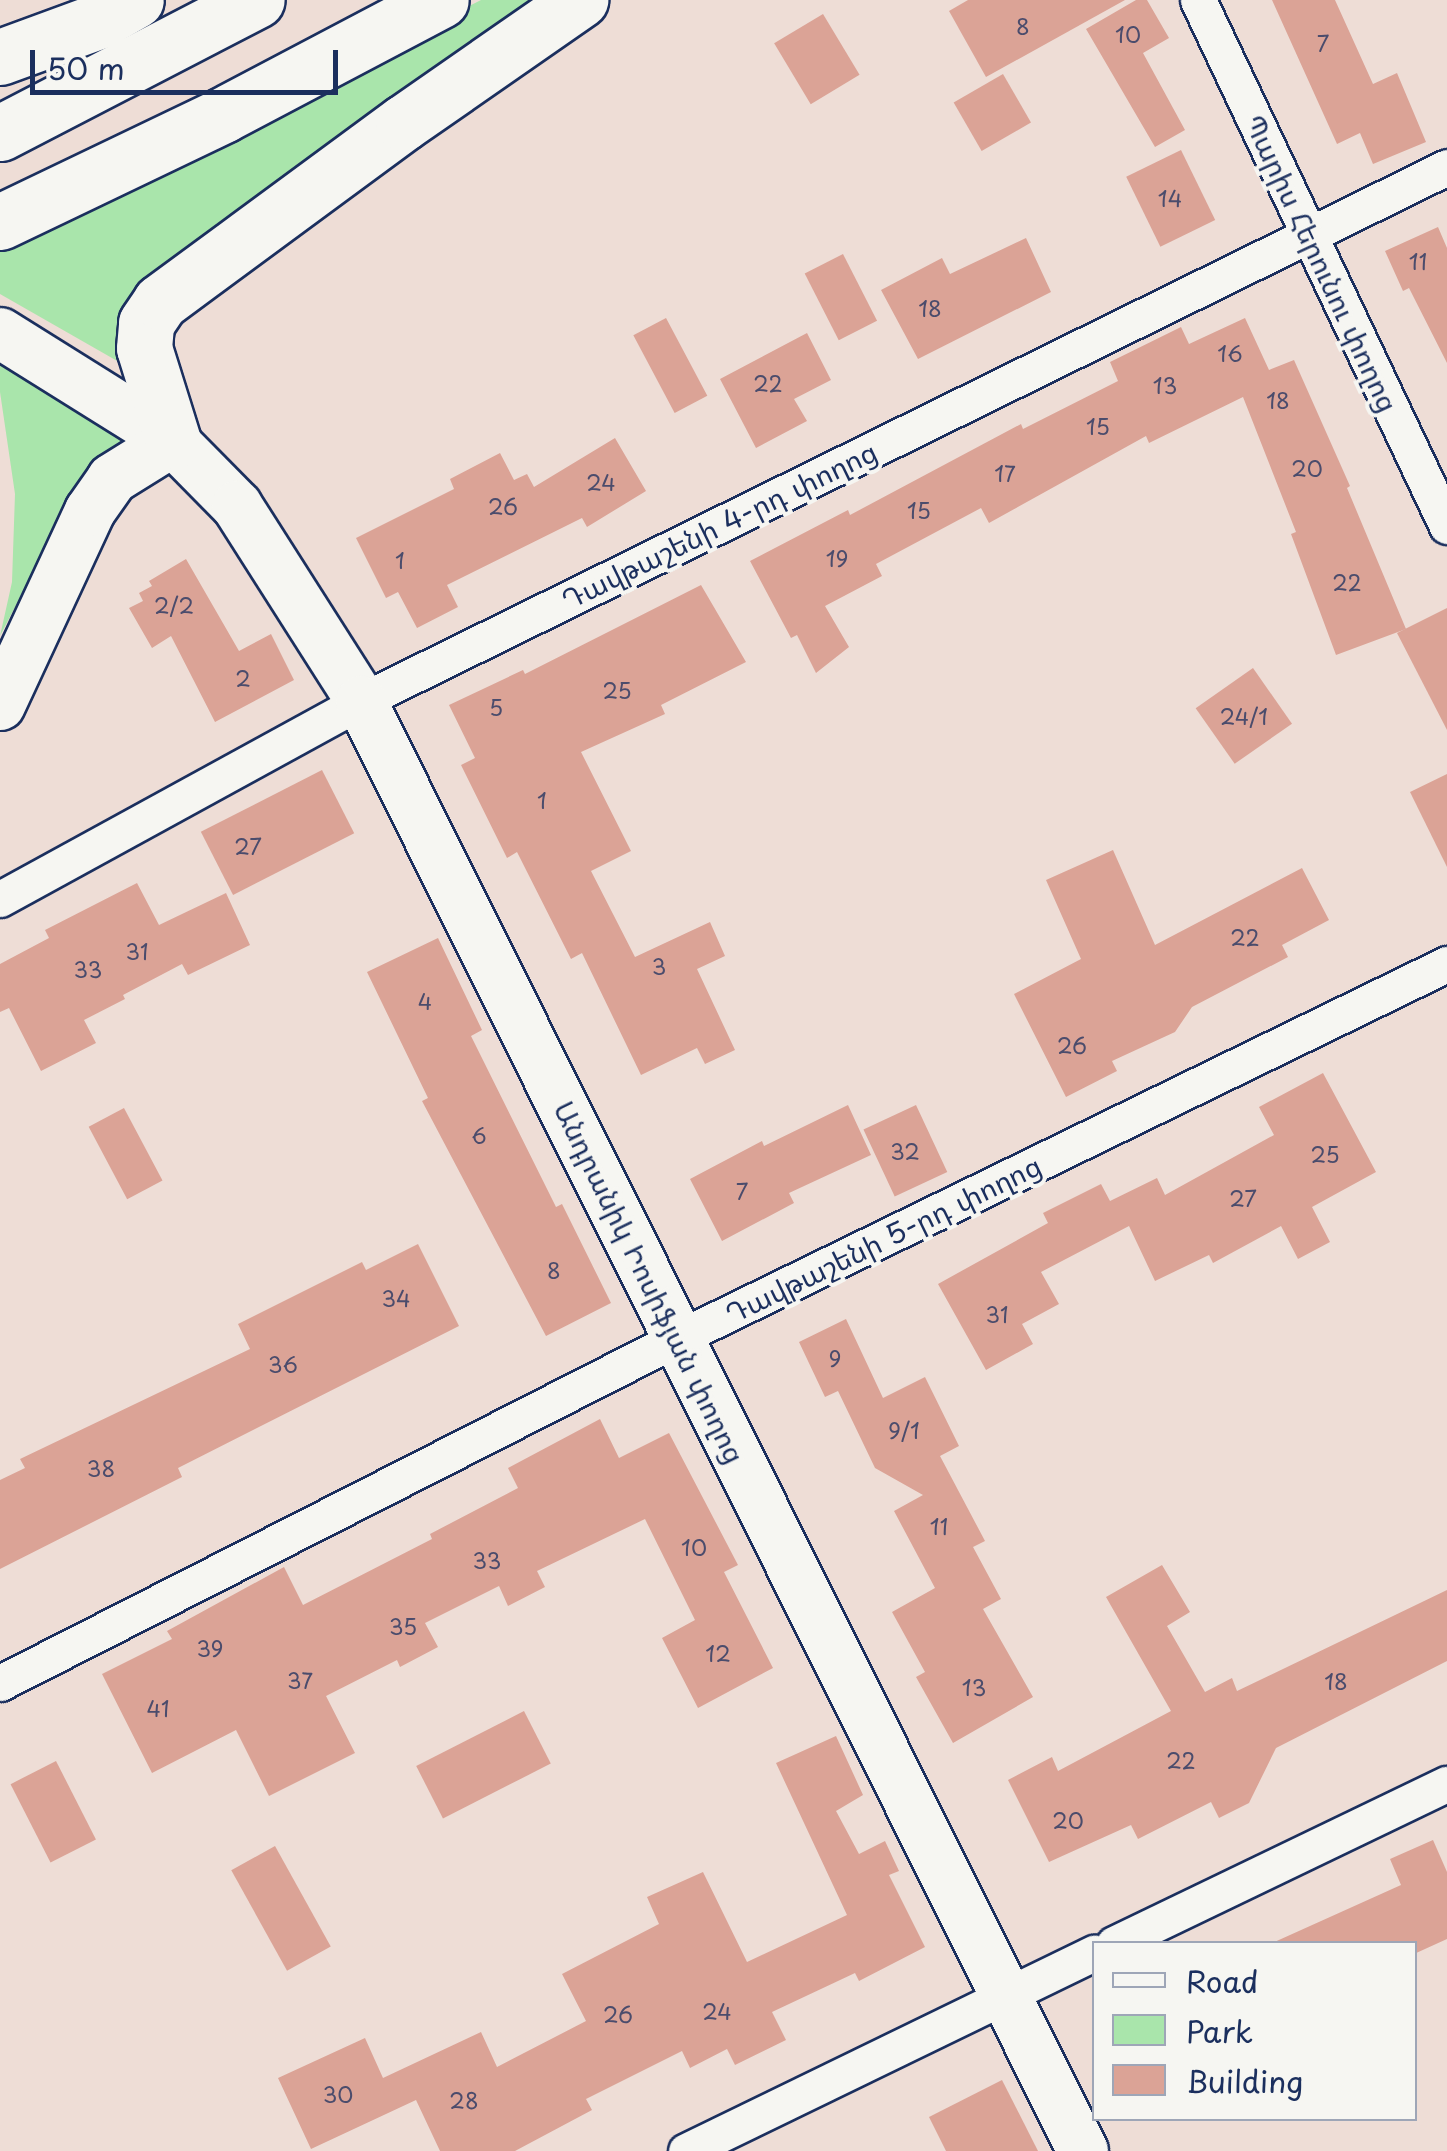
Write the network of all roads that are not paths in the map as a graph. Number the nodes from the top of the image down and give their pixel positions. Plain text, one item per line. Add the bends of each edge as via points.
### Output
1 (136, 0) edge
2 (257, 0) edge
3 (441, 0) edge
4 (580, 0) edge
5 (1198, 0) edge
6 (0, 57) edge
7 (0, 133) edge
8 (1447, 167) edge
9 (0, 222) edge
10 (1308, 234) junction
11 (0, 333) edge
12 (173, 442) junction
13 (1447, 526) edge
14 (361, 701) junction
15 (0, 705) edge
16 (0, 899) edge
17 (1447, 964) edge
18 (678, 1338) junction
19 (0, 1683) edge
20 (1447, 1784) edge
21 (1120, 1941) edge
22 (1092, 1954) edge
23 (1006, 1995) junction
24 (686, 2151) edge
25 (1083, 2151) edge

1 - 6 main road
2 - 7 main road
3 - 9 main road
4 - 12 main road via 160,302 146,323 144,348
5 - 10 street, Պարիս Հերունու փողոց
8 - 10 street, Դավթաշենի 4-րդ փողոց
10 - 13 street, Պարիս Հերունու փողոց
10 - 14 street, Դավթաշենի 4-րդ փողոց
11 - 12 street, Անդրանիկ Իոսիֆյան փողոց
12 - 14 street, Անդրանիկ Իոսիֆյան փողոց via 237,506
12 - 15 street via 112,479 90,510
14 - 16 street, Դավթաշենի 4-րդ փողոց
14 - 18 street, Անդրանիկ Իոսիֆյան փողոց
17 - 18 street, Դավթաշենի 5-րդ փողոց
18 - 19 street, Դավթաշենի 5-րդ փողոց
18 - 23 street, Անդրանիկ Իոսիֆյան փողոց
20 - 21 street
22 - 23 street
23 - 24 street
23 - 25 street, Անդրանիկ Իոսիֆյան փողոց

